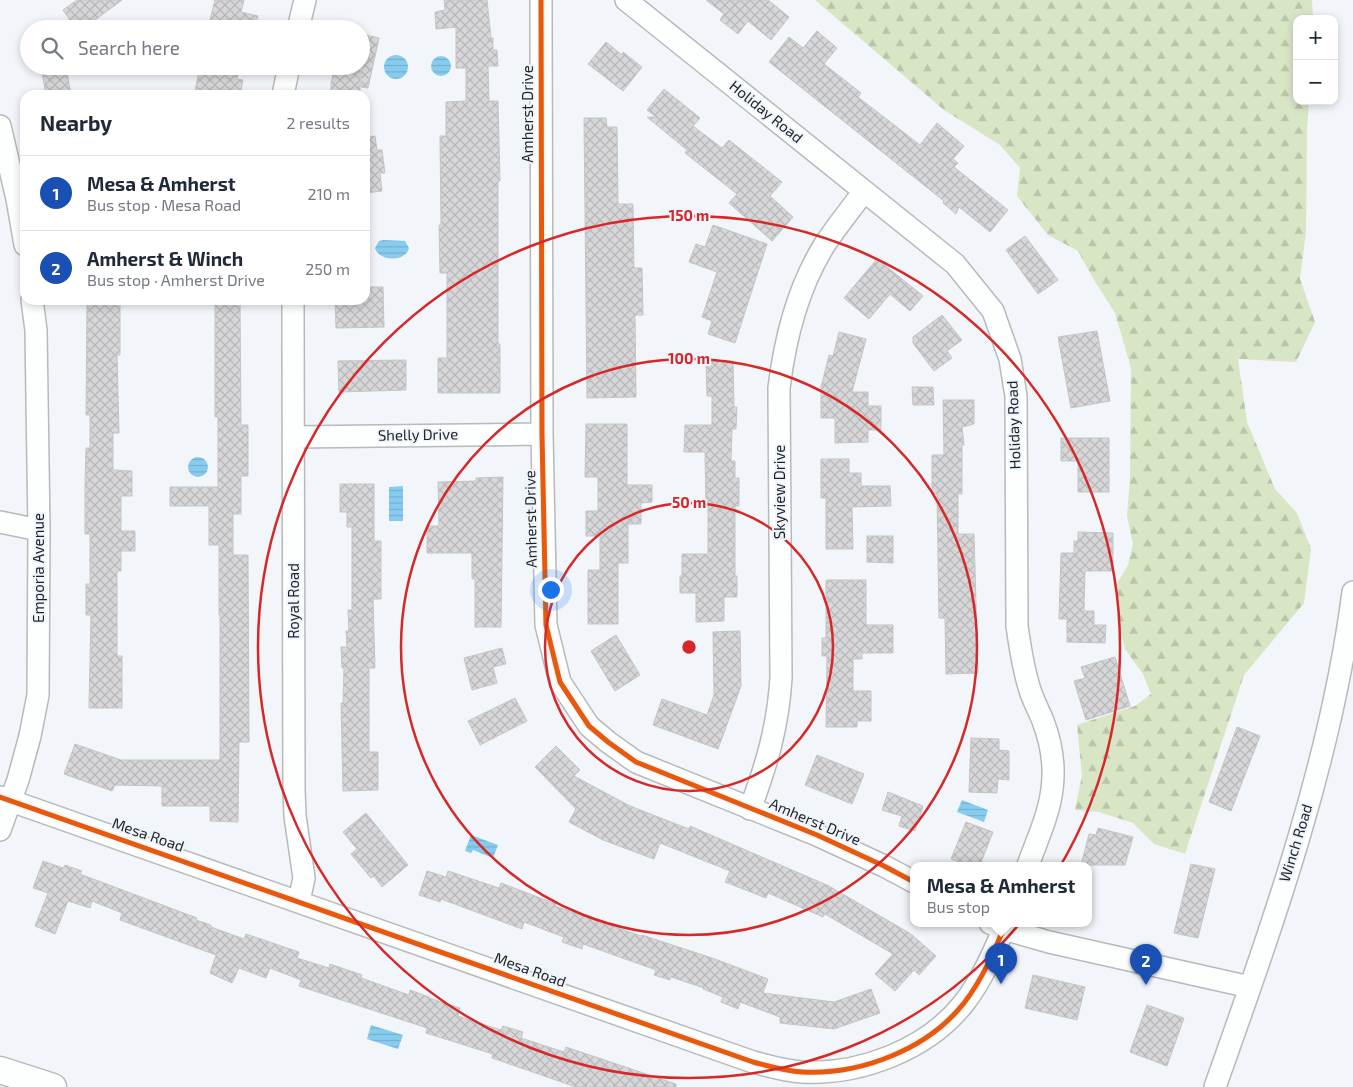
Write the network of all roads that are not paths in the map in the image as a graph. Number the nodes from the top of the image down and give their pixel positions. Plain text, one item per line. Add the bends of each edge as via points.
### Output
1 (305, 0) edge
2 (541, 0) edge
3 (626, 0) edge
4 (300, 20) edge
5 (287, 75) edge
6 (284, 90) edge
7 (0, 126) edge
8 (864, 191) junction
9 (20, 216) edge
10 (33, 305) edge
11 (293, 305) edge
12 (542, 434) junction
13 (294, 437) junction
14 (0, 522) edge
15 (39, 530) junction
16 (1353, 592) edge
17 (5, 799) edge
18 (750, 809) junction
19 (0, 830) edge
20 (1029, 862) edge
21 (910, 880) edge
22 (299, 901) junction
23 (999, 927) edge
24 (1006, 927) edge
25 (1250, 987) junction
26 (0, 1070) edge
27 (53, 1087) edge
28 (1215, 1087) edge

1 - 4 street
2 - 12 street, Amherst Drive
3 - 8 street, Holiday Road
5 - 6 street
7 - 9 street
8 - 18 street, Skyview Drive via 825,244 810,273 796,308 783,359 779,388 779,706 774,737
8 - 20 street, Holiday Road via 955,264 993,311 1010,359 1016,396 1017,626 1030,690 1043,722 1053,767 1048,812
10 - 15 street, Emporia Avenue via 36,330
11 - 13 street, Royal Road
12 - 13 street, Shelly Drive
12 - 18 street, Amherst Drive via 546,625 560,682 589,726 636,762
13 - 22 street, Royal Road via 294,790 304,878
14 - 15 street
15 - 17 street, Emporia Avenue via 38,695 30,736
16 - 25 street, Winch Road via 1327,738
17 - 19 street, Emporia Avenue
17 - 22 street, Mesa Road
18 - 21 street, Amherst Drive via 817,835
22 - 23 street, Mesa Road via 753,1062 800,1072 826,1072 861,1066 905,1050 925,1038 964,1004 980,977
24 - 25 street via 1049,942
25 - 28 street, Winch Road
26 - 27 main road

